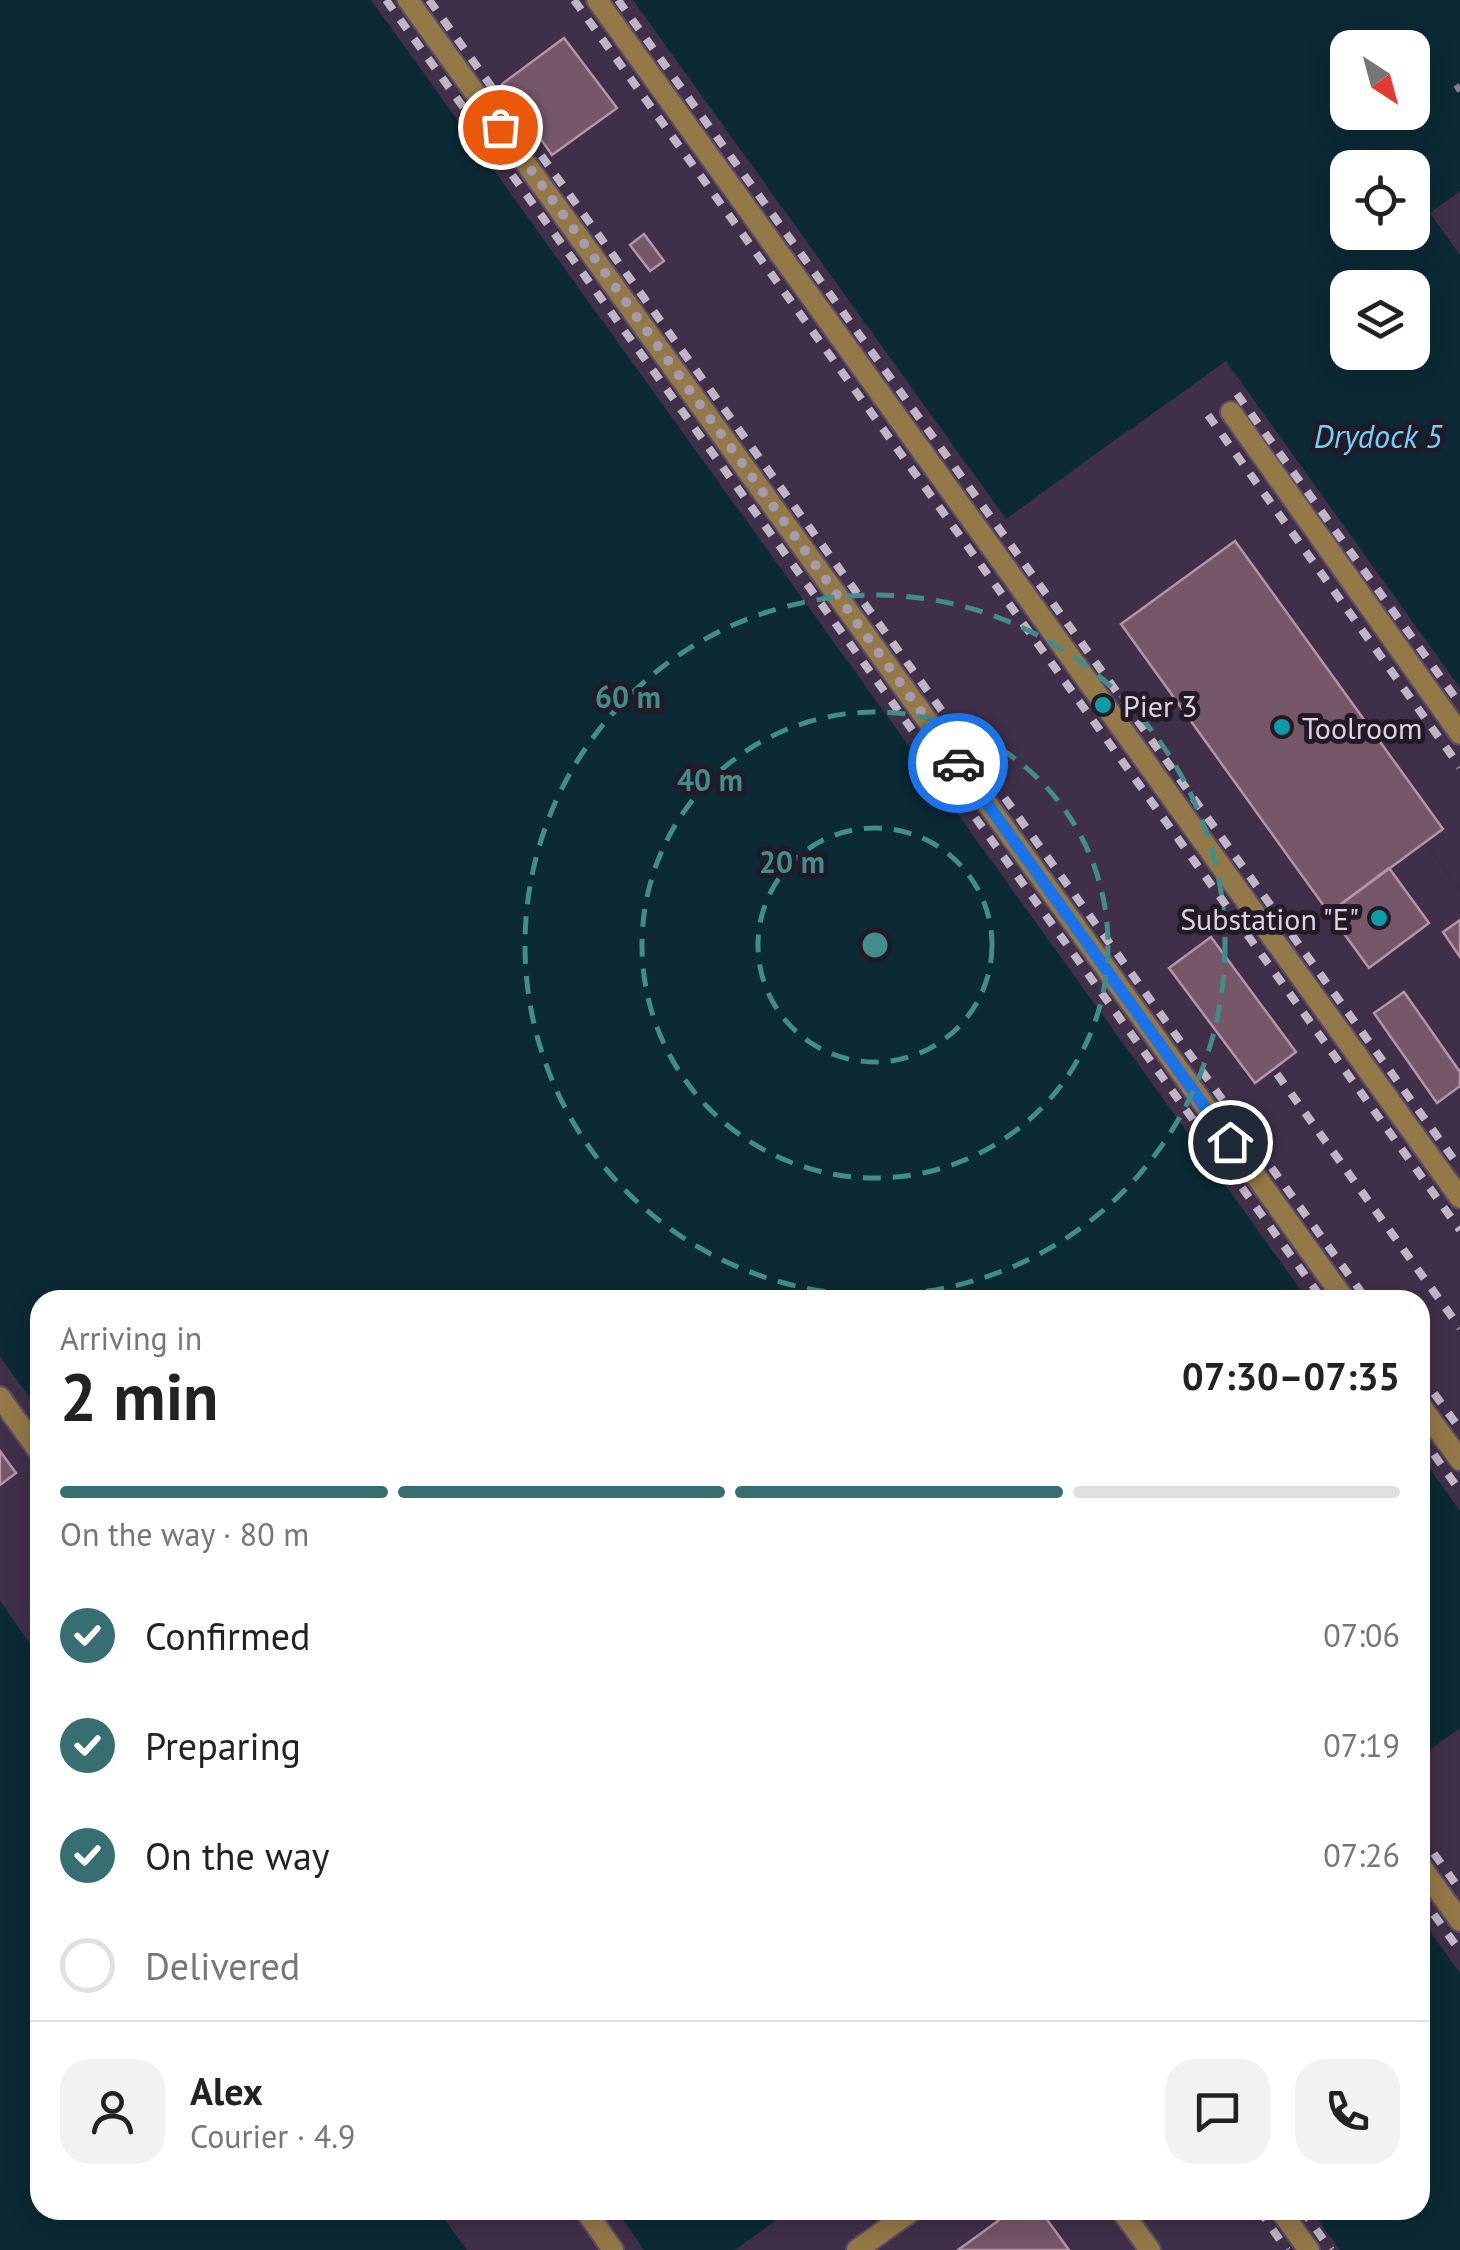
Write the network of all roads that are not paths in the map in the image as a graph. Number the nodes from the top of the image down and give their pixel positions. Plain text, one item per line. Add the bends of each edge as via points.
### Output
1 (408, 0) edge
2 (597, 0) edge
3 (1231, 412) dead end
4 (1460, 734) edge
5 (1460, 1198) edge
6 (1338, 1290) edge
7 (0, 1397) edge
8 (1430, 1418) edge
9 (30, 1439) edge
10 (1460, 1460) edge
11 (1430, 1879) edge
12 (1460, 1921) edge
13 (592, 2220) edge
14 (899, 2220) edge
15 (1128, 2220) edge
16 (1287, 2220) edge
17 (613, 2250) edge
18 (857, 2250) edge
19 (1150, 2250) edge
20 (1309, 2250) edge

1 - 6 lane
2 - 5 lane
3 - 4 lane
7 - 9 lane
8 - 10 lane
11 - 12 lane
13 - 17 lane
14 - 18 lane
15 - 19 lane
16 - 20 lane

